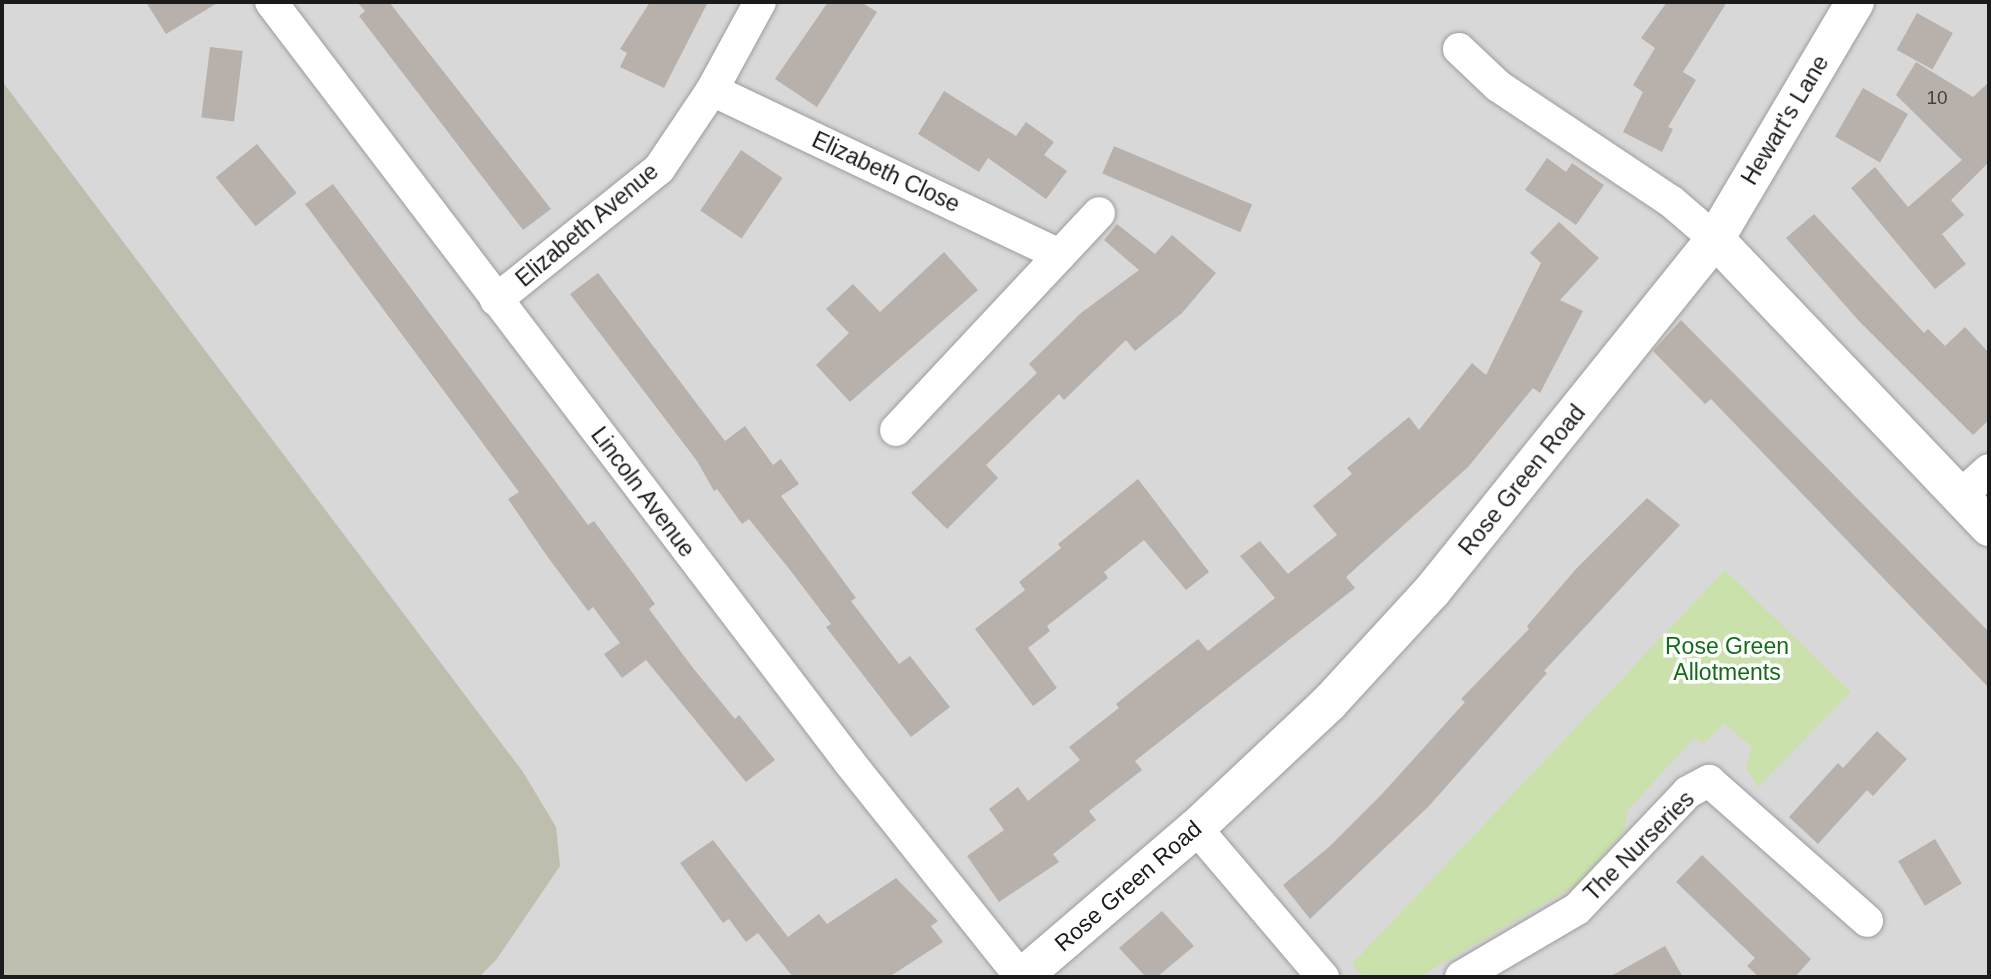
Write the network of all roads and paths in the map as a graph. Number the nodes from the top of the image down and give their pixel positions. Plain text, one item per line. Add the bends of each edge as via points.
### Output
1 (271, 2) edge
2 (760, 2) edge
3 (1855, 2) edge
4 (1459, 49) dead end
5 (712, 90) junction
6 (1099, 213) dead end
7 (1715, 239) junction
8 (1060, 255) junction
9 (496, 300) junction
10 (896, 430) dead end
11 (1989, 470) edge
12 (1959, 497) junction
13 (1989, 527) edge
14 (1196, 828) junction
15 (1867, 921) dead end
16 (1022, 977) edge
17 (1323, 977) edge
18 (1461, 977) edge

1 - 9 street, Lincoln Avenue
2 - 5 street, Elizabeth Avenue
3 - 7 street, Hewart's Lane
4 - 7 street via 1498,86 1672,202
5 - 8 street, Elizabeth Close
5 - 9 street, Elizabeth Avenue via 659,169
6 - 8 street
7 - 12 street
7 - 14 street, Rose Green Road via 1432,591 1329,703
8 - 10 street
9 - 16 street, Lincoln Avenue via 850,763
11 - 12 street
12 - 13 street
14 - 16 street, Rose Green Road
14 - 17 street
15 - 18 street, The Nurseries via 1709,781 1688,792 1577,909

